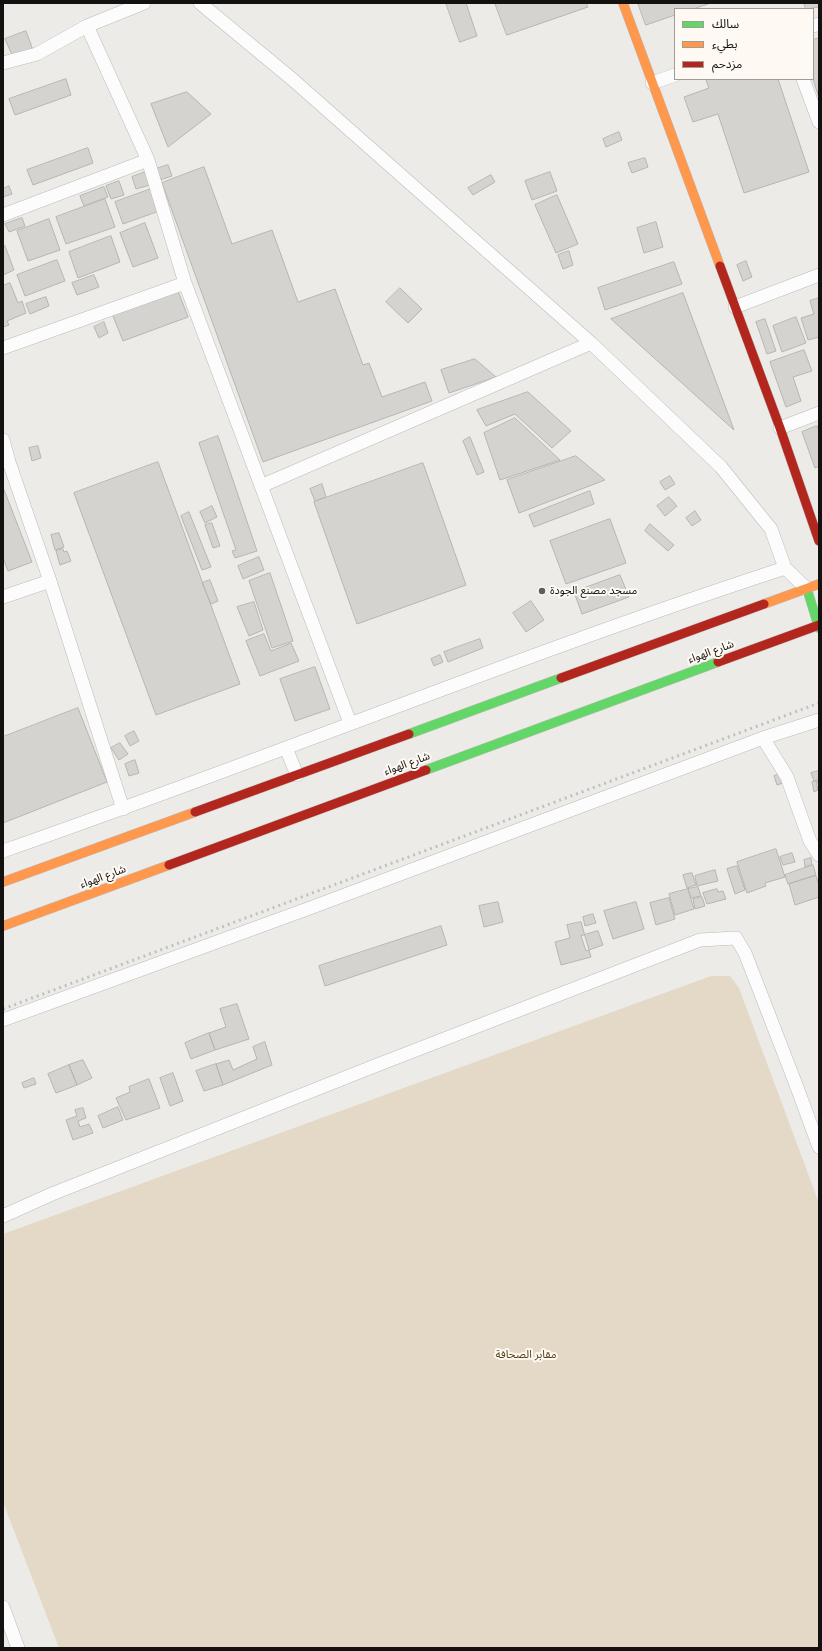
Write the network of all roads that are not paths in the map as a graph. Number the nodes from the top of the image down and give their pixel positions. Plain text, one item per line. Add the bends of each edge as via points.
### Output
1 (144, 3) edge
2 (200, 3) edge
3 (623, 3) edge
4 (87, 26) junction
5 (3, 63) edge
6 (674, 75) edge
7 (803, 80) edge
8 (652, 83) junction
9 (819, 122) edge
10 (148, 160) junction
11 (3, 215) edge
12 (819, 275) edge
13 (185, 283) junction
14 (735, 307) junction
15 (591, 344) junction
16 (3, 348) edge
17 (819, 413) edge
18 (780, 428) junction
19 (3, 440) edge
20 (6, 463) edge
21 (261, 486) junction
22 (819, 541) edge
23 (785, 568) junction
24 (50, 581) junction
25 (813, 586) edge
26 (3, 597) edge
27 (819, 626) edge
28 (819, 720) edge
29 (350, 723) junction
30 (763, 738) junction
31 (286, 748) junction
32 (297, 775) junction
33 (123, 809) junction
34 (3, 851) edge
35 (819, 855) edge
36 (3, 882) edge
37 (3, 926) edge
38 (3, 1020) edge
39 (819, 1147) edge
40 (3, 1216) edge
41 (3, 1608) edge
42 (18, 1648) edge

1 - 4 street
2 - 15 street via 292,79
3 - 8 main road
4 - 5 street via 37,54
4 - 10 street
6 - 8 street
7 - 9 street
8 - 14 main road
10 - 11 street
10 - 13 street
12 - 14 street
13 - 16 street
13 - 21 street
14 - 18 main road
15 - 21 street
15 - 23 street via 721,467 771,529
17 - 18 street
18 - 22 main road
19 - 20 street
20 - 24 street
21 - 29 street
23 - 25 street
23 - 29 street via 688,600
24 - 26 street
24 - 33 street
25 - 27 main road
25 - 32 main road
27 - 37 main road, شارع الهواء
28 - 30 street
29 - 31 street
30 - 35 street via 787,777 810,841
30 - 38 street
31 - 32 street
31 - 33 street
32 - 36 main road
33 - 34 street
39 - 40 street via 745,953 736,938 700,940 349,1076 52,1194
41 - 42 street

